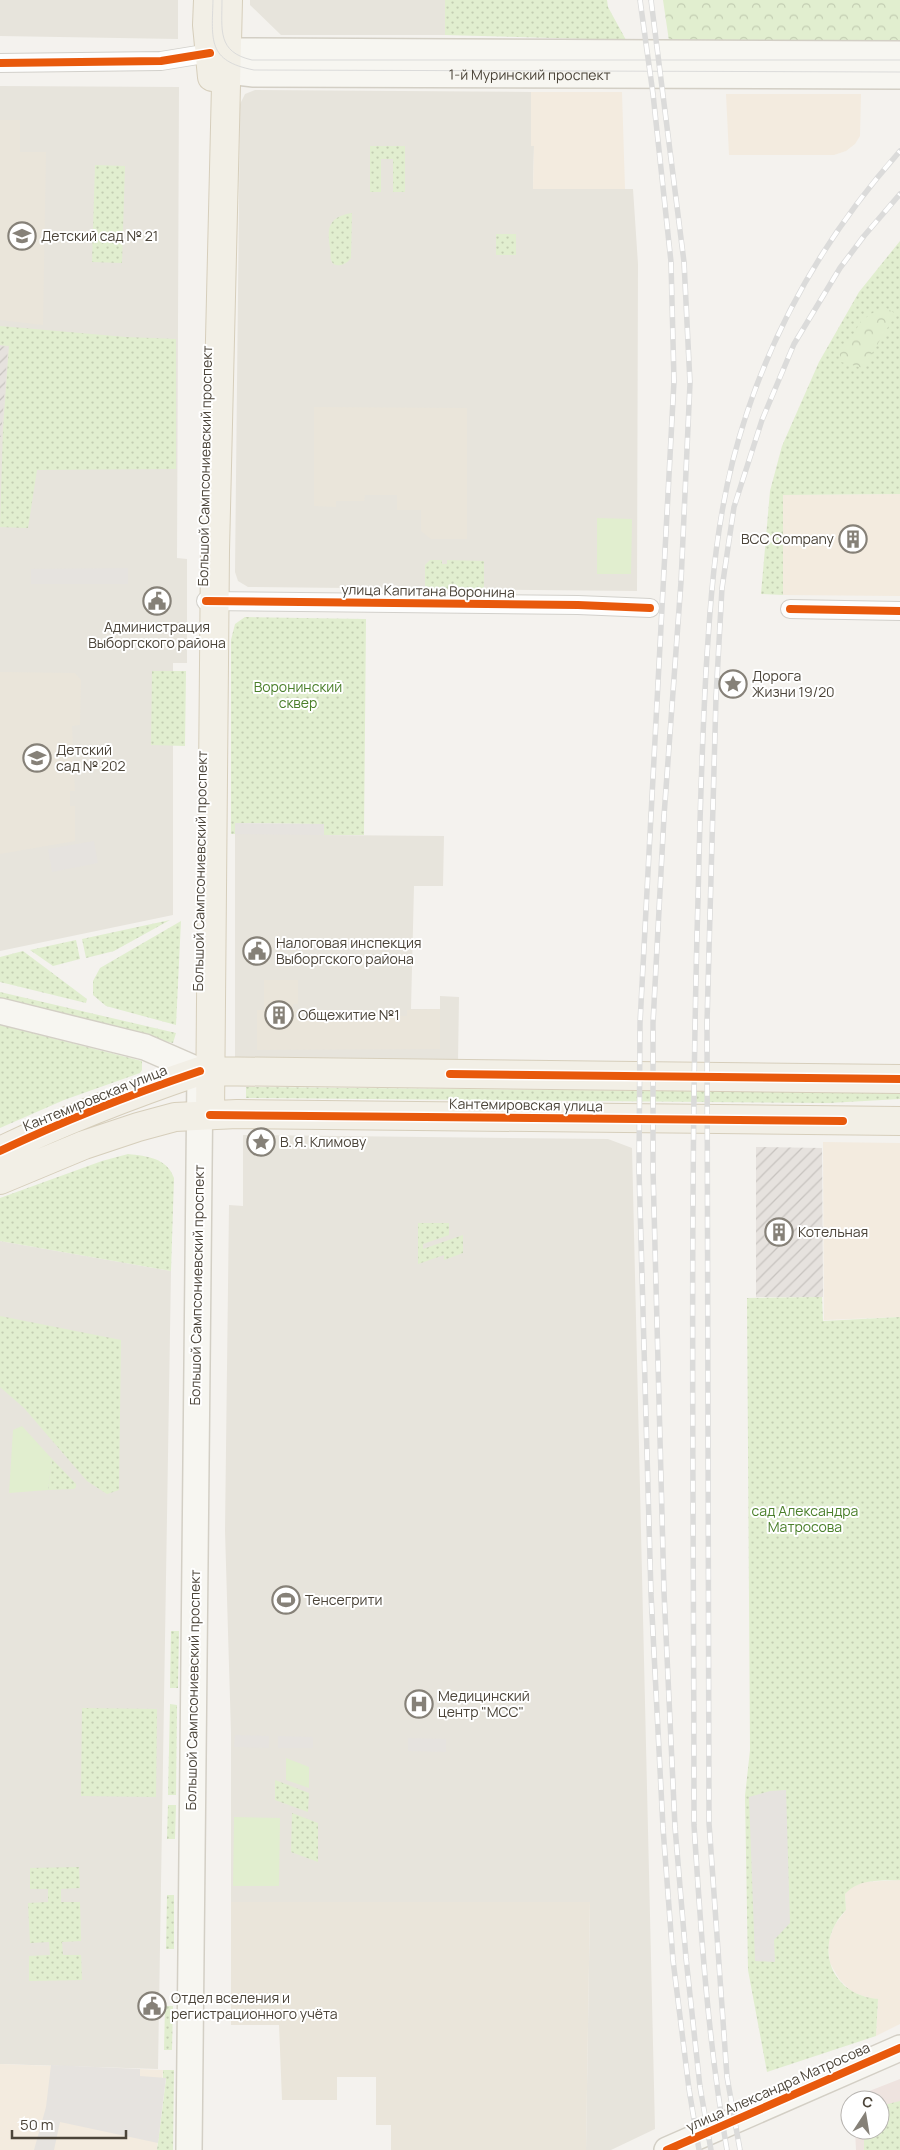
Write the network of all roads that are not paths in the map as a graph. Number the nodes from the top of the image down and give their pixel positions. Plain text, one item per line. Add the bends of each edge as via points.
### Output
1 (208, 0) edge
2 (228, 0) edge
3 (900, 54) edge
4 (219, 61) junction
5 (0, 63) edge
6 (900, 76) edge
7 (210, 601) junction
8 (650, 608) dead end
9 (790, 609) dead end
10 (900, 611) edge
11 (0, 1011) edge
12 (205, 1071) junction
13 (900, 1079) edge
14 (204, 1115) junction
15 (900, 1121) edge
16 (0, 1151) edge
17 (0, 1180) edge
18 (900, 2048) edge
19 (189, 2150) edge
20 (205, 2150) edge
21 (667, 2150) edge

1 - 4 main road, Большой Сампсониевский проспект
2 - 4 main road, Большой Сампсониевский проспект
3 - 4 main road, 1-й Муринский проспект
4 - 5 street, 1-й Муринский проспект
4 - 6 main road, 1-й Муринский проспект via 434,75
4 - 7 main road, Большой Сампсониевский проспект
7 - 8 street, улица Капитана Воронина
7 - 12 main road, Большой Сампсониевский проспект
9 - 10 street
11 - 12 main road via 145,1047
12 - 13 main road, Кантемировская улица
12 - 14 main road, Большой Сампсониевский проспект
12 - 16 main road, Кантемировская улица via 130,1095
14 - 15 main road, Кантемировская улица
14 - 17 main road, Кантемировская улица via 175,1117 138,1127 84,1145
14 - 19 main road, Большой Сампсониевский проспект
14 - 20 main road, Большой Сампсониевский проспект
18 - 21 main road, улица Александра Матросова

